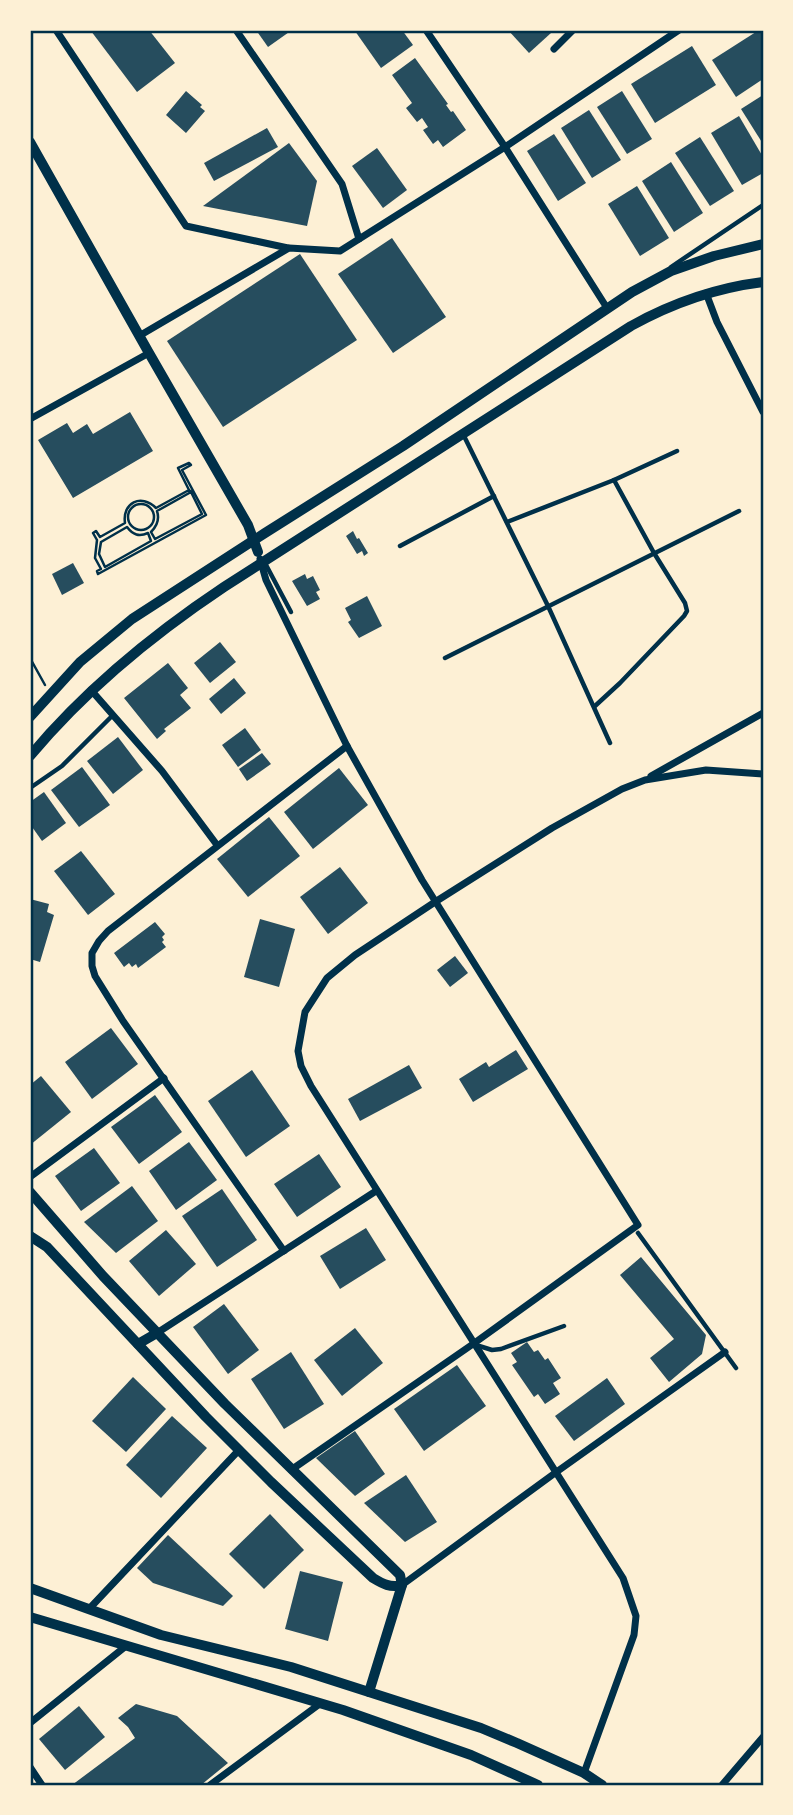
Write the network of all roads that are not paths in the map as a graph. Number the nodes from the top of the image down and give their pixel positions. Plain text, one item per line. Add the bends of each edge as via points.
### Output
1 (57, 30) edge
2 (236, 30) edge
3 (426, 30) edge
4 (573, 30) edge
5 (679, 30) edge
6 (554, 49) dead end
7 (30, 142) edge
8 (505, 147) junction
9 (763, 205) edge
10 (359, 239) junction
11 (763, 244) edge
12 (289, 248) junction
13 (653, 279) junction
14 (763, 282) edge
15 (706, 293) junction
16 (607, 308) junction
17 (139, 336) junction
18 (149, 353) junction
19 (763, 412) edge
20 (30, 419) edge
21 (463, 434) junction
22 (677, 451) dead end
23 (614, 480) junction
24 (494, 496) junction
25 (739, 511) dead end
26 (507, 522) junction
27 (254, 540) junction
28 (401, 546) dead end
29 (258, 552) joint
30 (654, 554) junction
31 (263, 564) junction
32 (548, 606) junction
33 (291, 612) dead end
34 (445, 658) dead end
35 (91, 690) junction
36 (595, 706) junction
37 (763, 713) edge
38 (114, 714) junction
39 (30, 717) edge
40 (610, 743) dead end
41 (348, 746) junction
42 (30, 756) edge
43 (763, 774) edge
44 (645, 780) junction
45 (30, 788) edge
46 (217, 845) junction
47 (435, 902) junction
48 (164, 1078) junction
49 (30, 1177) edge
50 (376, 1191) junction
51 (30, 1192) edge
52 (638, 1229) junction
53 (30, 1236) edge
54 (284, 1251) junction
55 (564, 1326) dead end
56 (157, 1333) junction
57 (138, 1344) junction
58 (473, 1344) junction
59 (725, 1352) junction
60 (736, 1368) dead end
61 (239, 1450) junction
62 (291, 1470) junction
63 (555, 1473) junction
64 (401, 1585) junction
65 (30, 1588) edge
66 (89, 1609) junction
67 (30, 1617) edge
68 (126, 1646) junction
69 (369, 1692) junction
70 (321, 1703) junction
71 (30, 1723) edge
72 (763, 1737) edge
73 (30, 1767) edge
74 (584, 1773) junction
75 (42, 1785) edge
76 (210, 1785) edge
77 (538, 1785) edge
78 (603, 1785) edge
79 (722, 1785) edge

1 - 12 street via 186,226
2 - 10 street via 342,184
3 - 8 street
4 - 6 street
5 - 8 street
7 - 17 street
8 - 10 street
8 - 16 street
9 - 13 lane
10 - 12 street via 340,251
11 - 13 street
12 - 17 street
13 - 16 street
14 - 15 street
15 - 19 street
15 - 21 street via 631,326
16 - 27 street
17 - 18 street
18 - 20 street
18 - 27 street
21 - 24 lane
21 - 31 street
22 - 23 lane
23 - 26 lane
23 - 30 lane
24 - 26 lane
24 - 28 lane
25 - 30 lane
26 - 32 lane
27 - 29 street
27 - 39 street via 132,619 80,662
29 - 31 street
30 - 32 lane
30 - 36 lane via 687,611
31 - 33 lane
31 - 35 street via 181,616
31 - 41 street via 266,580
32 - 34 lane
32 - 36 lane
35 - 38 street
35 - 42 street
36 - 40 lane
37 - 44 street
38 - 45 lane via 62,766
38 - 46 street
41 - 46 street
41 - 47 street
43 - 44 street via 706,770
44 - 47 street via 552,828
46 - 48 street via 108,931 92,953 95,976
47 - 50 street via 327,978 301,1027 301,1066
47 - 52 street
48 - 49 street
48 - 54 street
50 - 54 street
50 - 58 street
51 - 56 street
52 - 58 street
52 - 59 lane
53 - 57 street via 47,1247
54 - 56 street
55 - 58 lane via 501,1349
56 - 57 street
56 - 62 street
57 - 61 street
58 - 62 street
58 - 63 street
59 - 60 lane
59 - 63 street
61 - 64 street via 373,1578 392,1587
61 - 66 street
62 - 64 street via 394,1568
63 - 64 street
63 - 74 street via 622,1578 636,1616 634,1635
64 - 69 street
65 - 66 street
66 - 69 street via 160,1635 291,1667
67 - 68 street
68 - 70 street
68 - 71 street
69 - 74 street via 481,1728
70 - 76 street
70 - 77 street via 459,1751
72 - 79 street
73 - 75 street
74 - 78 street

